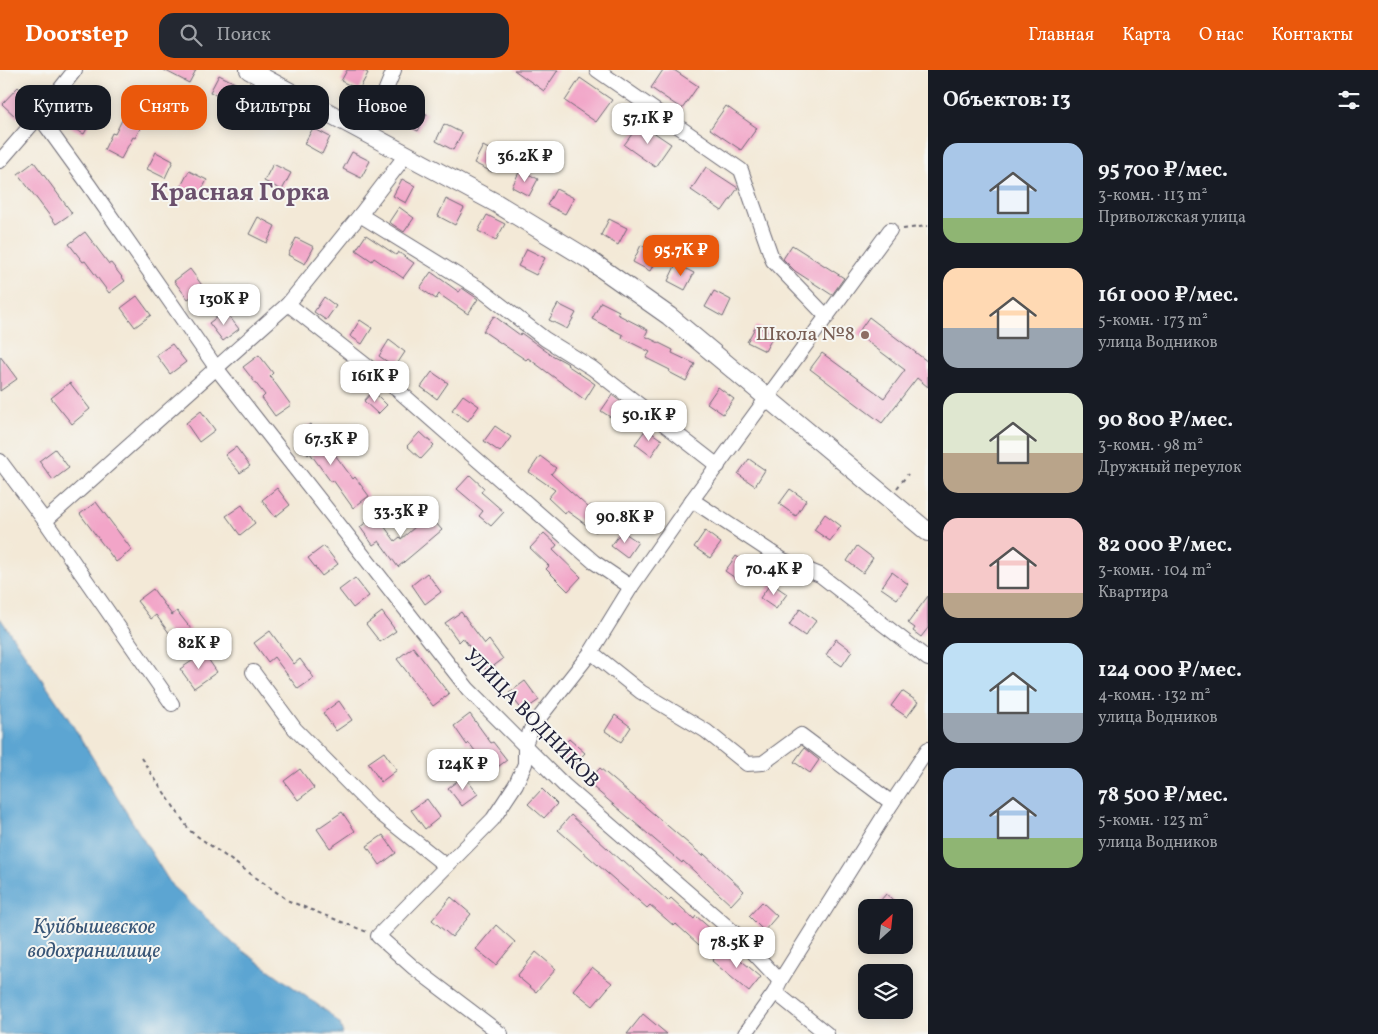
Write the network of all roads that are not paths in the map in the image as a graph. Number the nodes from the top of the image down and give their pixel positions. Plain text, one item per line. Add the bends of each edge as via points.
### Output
1 (75, 70) edge
2 (249, 70) edge
3 (394, 70) edge
4 (597, 70) edge
5 (63, 85) edge
6 (27, 130) edge
7 (49, 130) edge
8 (368, 133) junction
9 (406, 155) junction
10 (0, 161) edge
11 (360, 215) junction
12 (890, 230) road end
13 (288, 304) junction
14 (827, 317) junction
15 (217, 368) junction
16 (768, 397) junction
17 (0, 461) edge
18 (718, 466) junction
19 (692, 500) junction
20 (45, 521) junction
21 (928, 532) edge
22 (631, 587) junction
23 (591, 652) junction
24 (928, 659) edge
25 (253, 672) dead end
26 (172, 704) dead end
27 (525, 744) junction
28 (928, 749) edge
29 (923, 767) edge
30 (892, 803) junction
31 (446, 866) junction
32 (777, 987) junction
33 (501, 1034) edge
34 (745, 1034) edge
35 (828, 1034) edge

1 - 5 street
2 - 8 main road
3 - 8 street
4 - 14 street via 741,170 773,261
6 - 10 street
7 - 15 street, УЛИЦА ВОДНИКОВ
8 - 9 main road
9 - 11 street
9 - 16 main road via 496,203 588,259 669,316
11 - 13 street
11 - 18 street via 480,289 545,339 592,368
12 - 14 street
13 - 15 street
13 - 22 street via 400,392 594,562
14 - 16 street
15 - 20 street
15 - 27 street, УЛИЦА ВОДНИКОВ via 468,688
16 - 18 street
16 - 21 main road
17 - 20 street
18 - 19 street
19 - 22 street
19 - 24 street via 783,560 820,575
20 - 26 street
22 - 23 street
23 - 27 street via 532,728
23 - 30 street via 640,692 706,731 747,764 763,763 801,735
25 - 31 street via 295,730 364,799
27 - 31 street via 525,764 516,784 492,819
27 - 32 street, УЛИЦА ВОДНИКОВ via 564,785 738,936
28 - 29 street
29 - 30 street
30 - 32 street
31 - 33 street via 378,936 414,968
32 - 34 street
32 - 35 street, УЛИЦА ВОДНИКОВ

